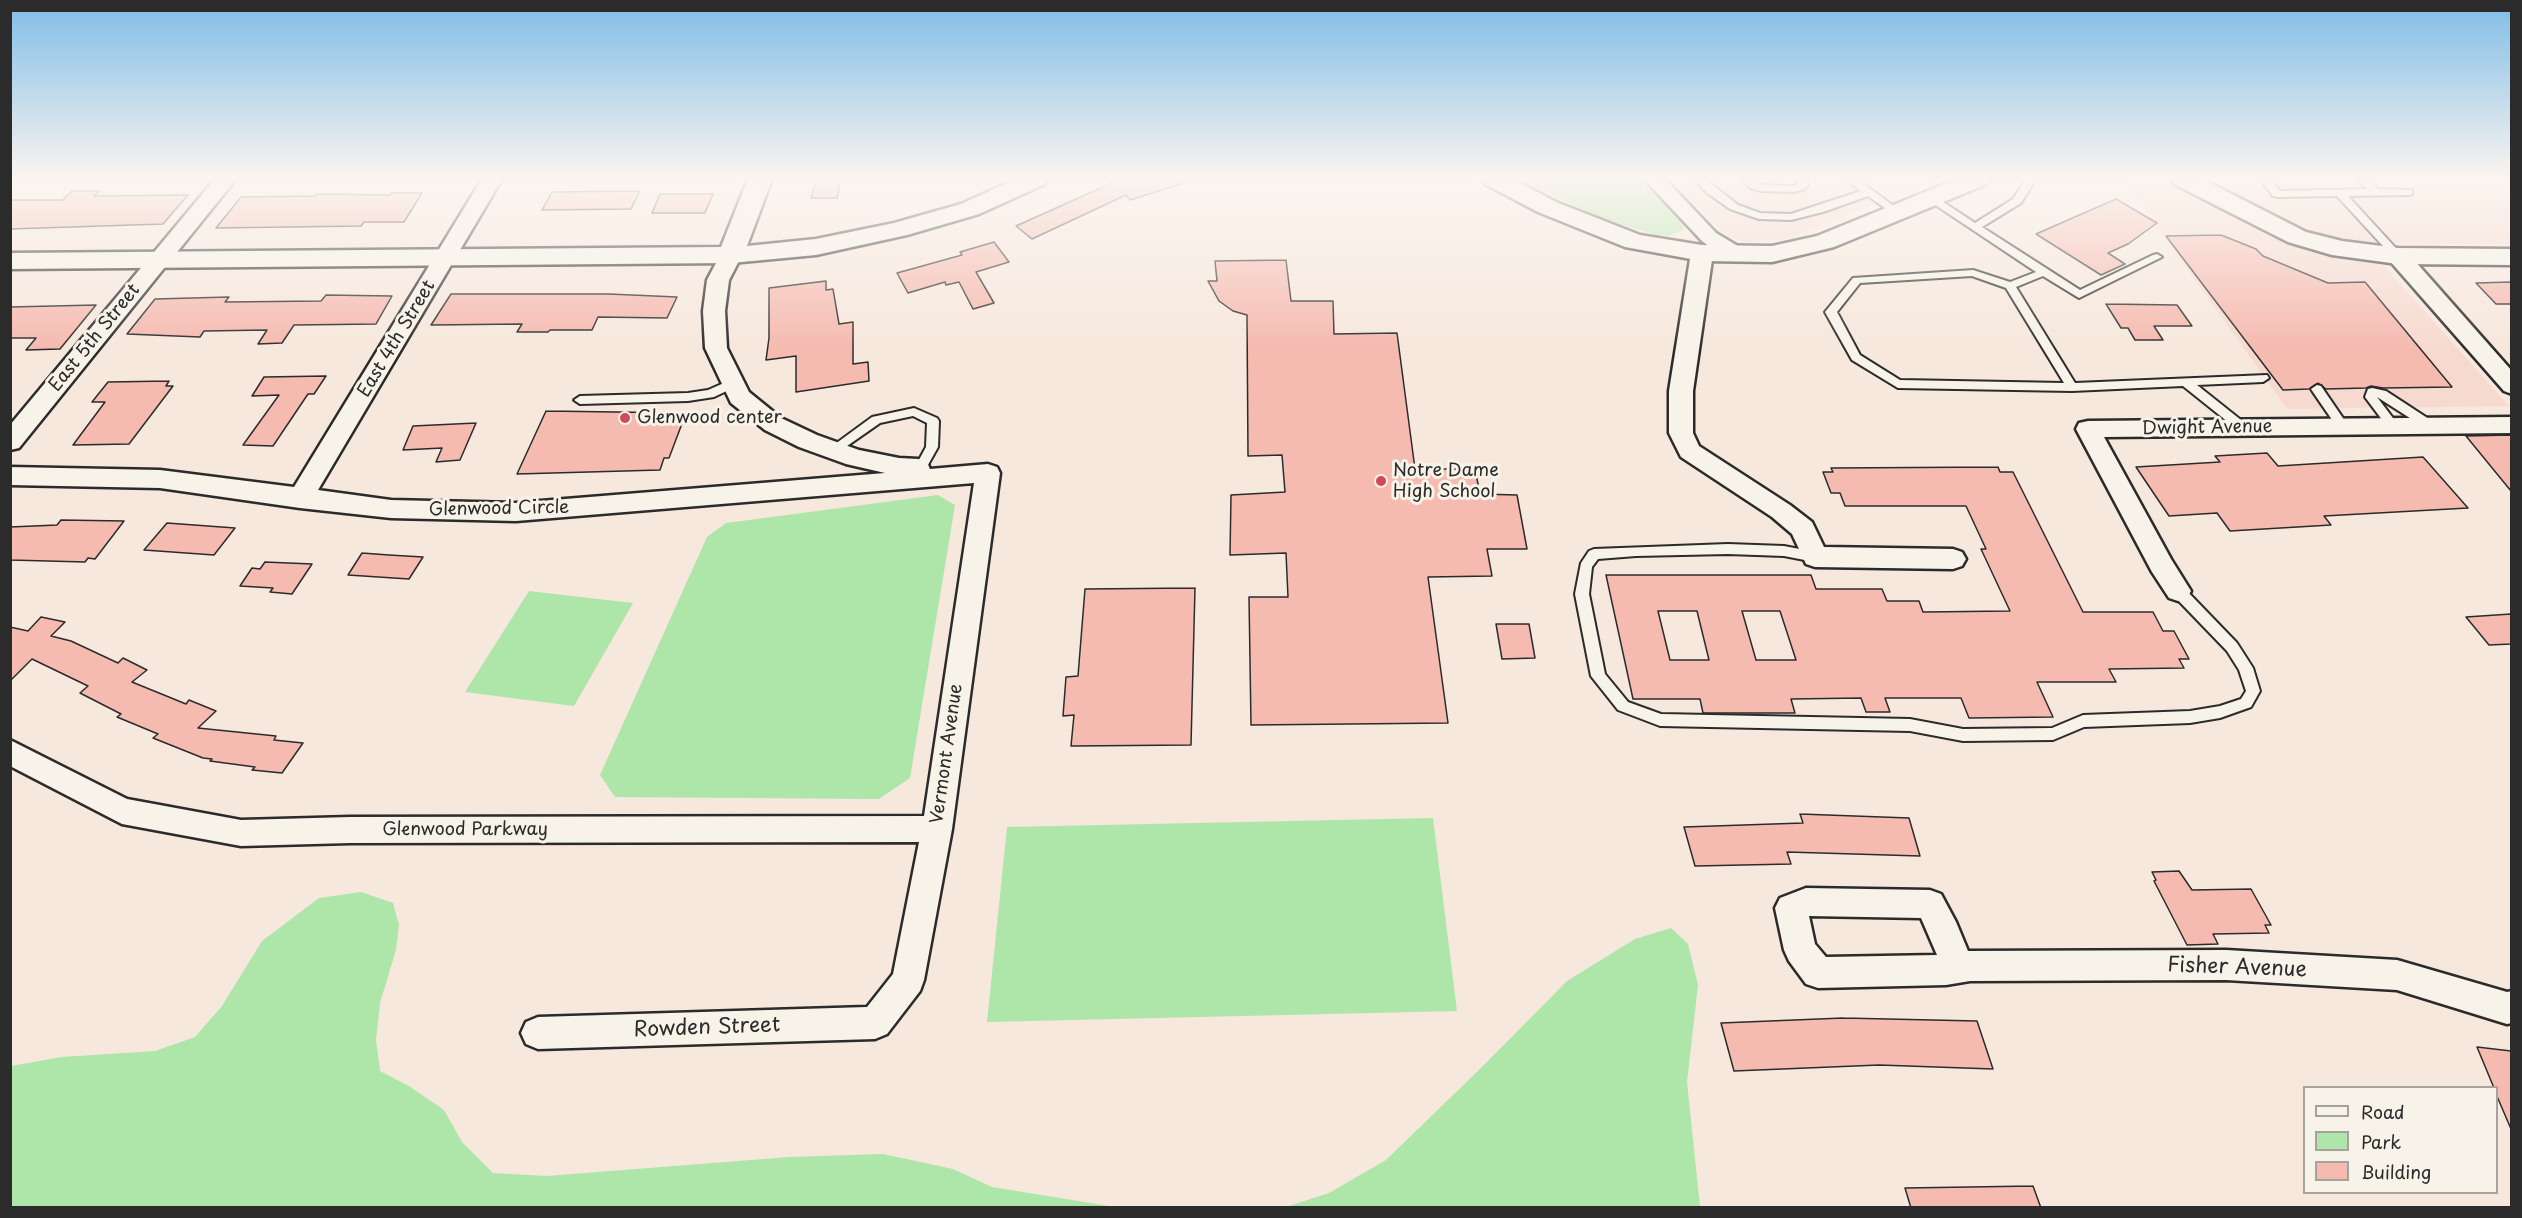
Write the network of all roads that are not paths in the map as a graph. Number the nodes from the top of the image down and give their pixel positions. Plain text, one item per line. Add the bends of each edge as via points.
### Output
1 (179, 236) edge
2 (458, 236) edge
3 (738, 236) edge
4 (870, 236) edge
5 (1619, 236) edge
6 (1708, 236) edge
7 (1840, 236) edge
8 (1989, 236) edge
9 (2295, 236) edge
10 (2379, 236) edge
11 (1702, 253) junction
12 (1733, 253) junction
13 (731, 255) junction
14 (2398, 256) junction
15 (2157, 257) dead end
16 (2511, 257) edge
17 (445, 258) junction
18 (10, 261) edge
19 (158, 261) junction
20 (2044, 272) junction
21 (2010, 286) junction
22 (2263, 378) dead end
23 (2185, 381) junction
24 (733, 383) junction
25 (2511, 386) edge
26 (2072, 387) junction
27 (2317, 389) dead end
28 (580, 400) dead end
29 (2511, 425) edge
30 (2343, 426) junction
31 (2392, 426) junction
32 (2431, 426) junction
33 (2242, 428) junction
34 (10, 442) edge
35 (833, 450) junction
36 (920, 469) junction
37 (988, 473) junction
38 (10, 476) edge
39 (300, 499) junction
40 (1815, 557) junction
41 (1953, 559) dead end
42 (2178, 591) joint
43 (10, 752) edge
44 (937, 829) junction
45 (1958, 968) junction
46 (2511, 1007) edge
47 (875, 1023) joint
48 (538, 1034) dead end

1 - 19 street, East 5th Street
2 - 17 street, East 4th Street
3 - 13 street
4 - 13 street via 816,247
5 - 11 street
6 - 12 street
7 - 12 street via 1772,254
8 - 20 lane
9 - 14 street via 2341,249
10 - 14 lane
11 - 12 street
11 - 40 street via 1681,391 1681,433 1690,451 1781,510 1803,529
13 - 17 street
13 - 24 street via 718,280 714,311 716,348
14 - 16 street
14 - 25 street
15 - 20 lane via 2079,295
17 - 19 street
17 - 39 street, East 4th Street
18 - 19 street
19 - 34 street, East 5th Street
20 - 21 lane
21 - 26 lane
21 - 26 lane via 1973,273 1857,280 1831,312 1856,357 1898,384
22 - 23 lane
23 - 26 lane
23 - 33 lane
24 - 28 lane via 710,394 688,397
24 - 35 street via 740,397 773,424
27 - 30 lane
29 - 32 street, Dwight Avenue
30 - 31 street, Dwight Avenue
30 - 33 street, Dwight Avenue
31 - 32 street, Dwight Avenue
31 - 32 lane via 2370,390
33 - 42 street, Dwight Avenue via 2088,429
35 - 36 street via 855,458
35 - 36 lane via 876,420 914,412 933,421 932,447
36 - 37 street
37 - 39 street, Glenwood Circle via 516,512 391,509
37 - 44 street, Vermont Avenue
38 - 39 street, Glenwood Circle via 160,479
40 - 41 street
40 - 42 lane via 1784,551 1728,549 1594,554 1586,566 1582,594 1598,676 1623,706 1660,720 1910,725 1963,735 2053,734 2083,721 2190,717 2247,703 2253,691 2246,668 2232,647
43 - 44 street, Glenwood Parkway via 122,811 241,833
44 - 47 street, Vermont Avenue via 909,981
45 - 45 street, Fisher Avenue via 1930,904 1806,902 1791,908 1800,950 1818,973
45 - 46 street, Fisher Avenue via 2226,965 2397,975
47 - 48 street, Rowden Street

